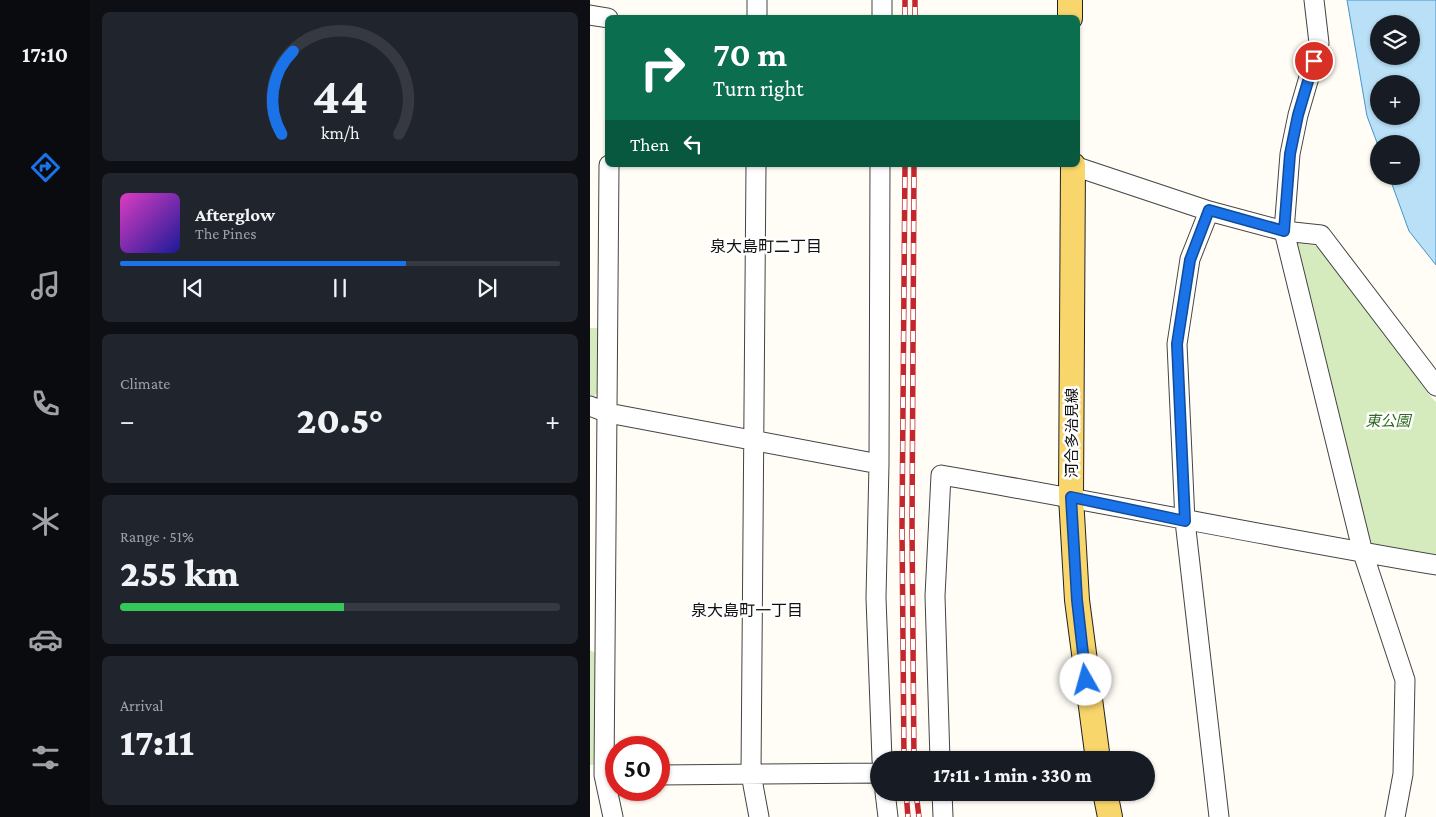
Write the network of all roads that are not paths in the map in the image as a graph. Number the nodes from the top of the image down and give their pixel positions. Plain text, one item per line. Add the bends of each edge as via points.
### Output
1 (610, 0) edge
2 (757, 0) edge
3 (882, 0) edge
4 (1070, 0) edge
5 (1314, 0) edge
6 (590, 15) edge
7 (609, 15) edge
8 (757, 15) edge
9 (882, 15) edge
10 (1070, 15) edge
11 (605, 17) edge
12 (610, 167) edge
13 (756, 167) edge
14 (880, 167) edge
15 (1073, 167) edge
16 (1079, 167) edge
17 (1209, 210) junction
18 (1284, 231) junction
19 (1436, 386) edge
20 (590, 406) edge
21 (608, 412) junction
22 (753, 441) junction
23 (879, 464) junction
24 (1071, 497) junction
25 (1185, 521) junction
26 (1363, 553) junction
27 (1436, 565) edge
28 (598, 643) edge
29 (882, 751) edge
30 (940, 751) edge
31 (1097, 751) edge
32 (870, 773) edge
33 (750, 774) junction
34 (604, 775) edge
35 (670, 775) edge
36 (886, 801) edge
37 (942, 801) edge
38 (1107, 801) edge
39 (613, 817) edge
40 (759, 817) edge
41 (888, 817) edge
42 (943, 817) edge
43 (1110, 817) edge
44 (1219, 817) edge
45 (1396, 817) edge

1 - 7 street
2 - 8 street
3 - 9 street
4 - 10 main road
5 - 18 street via 1319,44 1290,154
6 - 11 street
12 - 21 street
13 - 22 street
14 - 23 street
15 - 24 main road, 河合多治見線
16 - 17 street
17 - 18 street
17 - 25 street via 1190,260 1177,344
18 - 19 street via 1321,235
18 - 26 street
20 - 21 street
21 - 22 street
21 - 28 street
22 - 23 street
22 - 33 street
23 - 29 street via 876,598
24 - 25 street
24 - 30 street via 941,475 935,596
24 - 31 main road, 河合多治見線 via 1077,600
25 - 26 street
25 - 44 street
26 - 27 street
26 - 45 street via 1405,680 1403,774
28 - 34 street
32 - 33 street
33 - 35 street
33 - 40 street
34 - 39 street
36 - 41 street
37 - 42 street
38 - 43 main road

